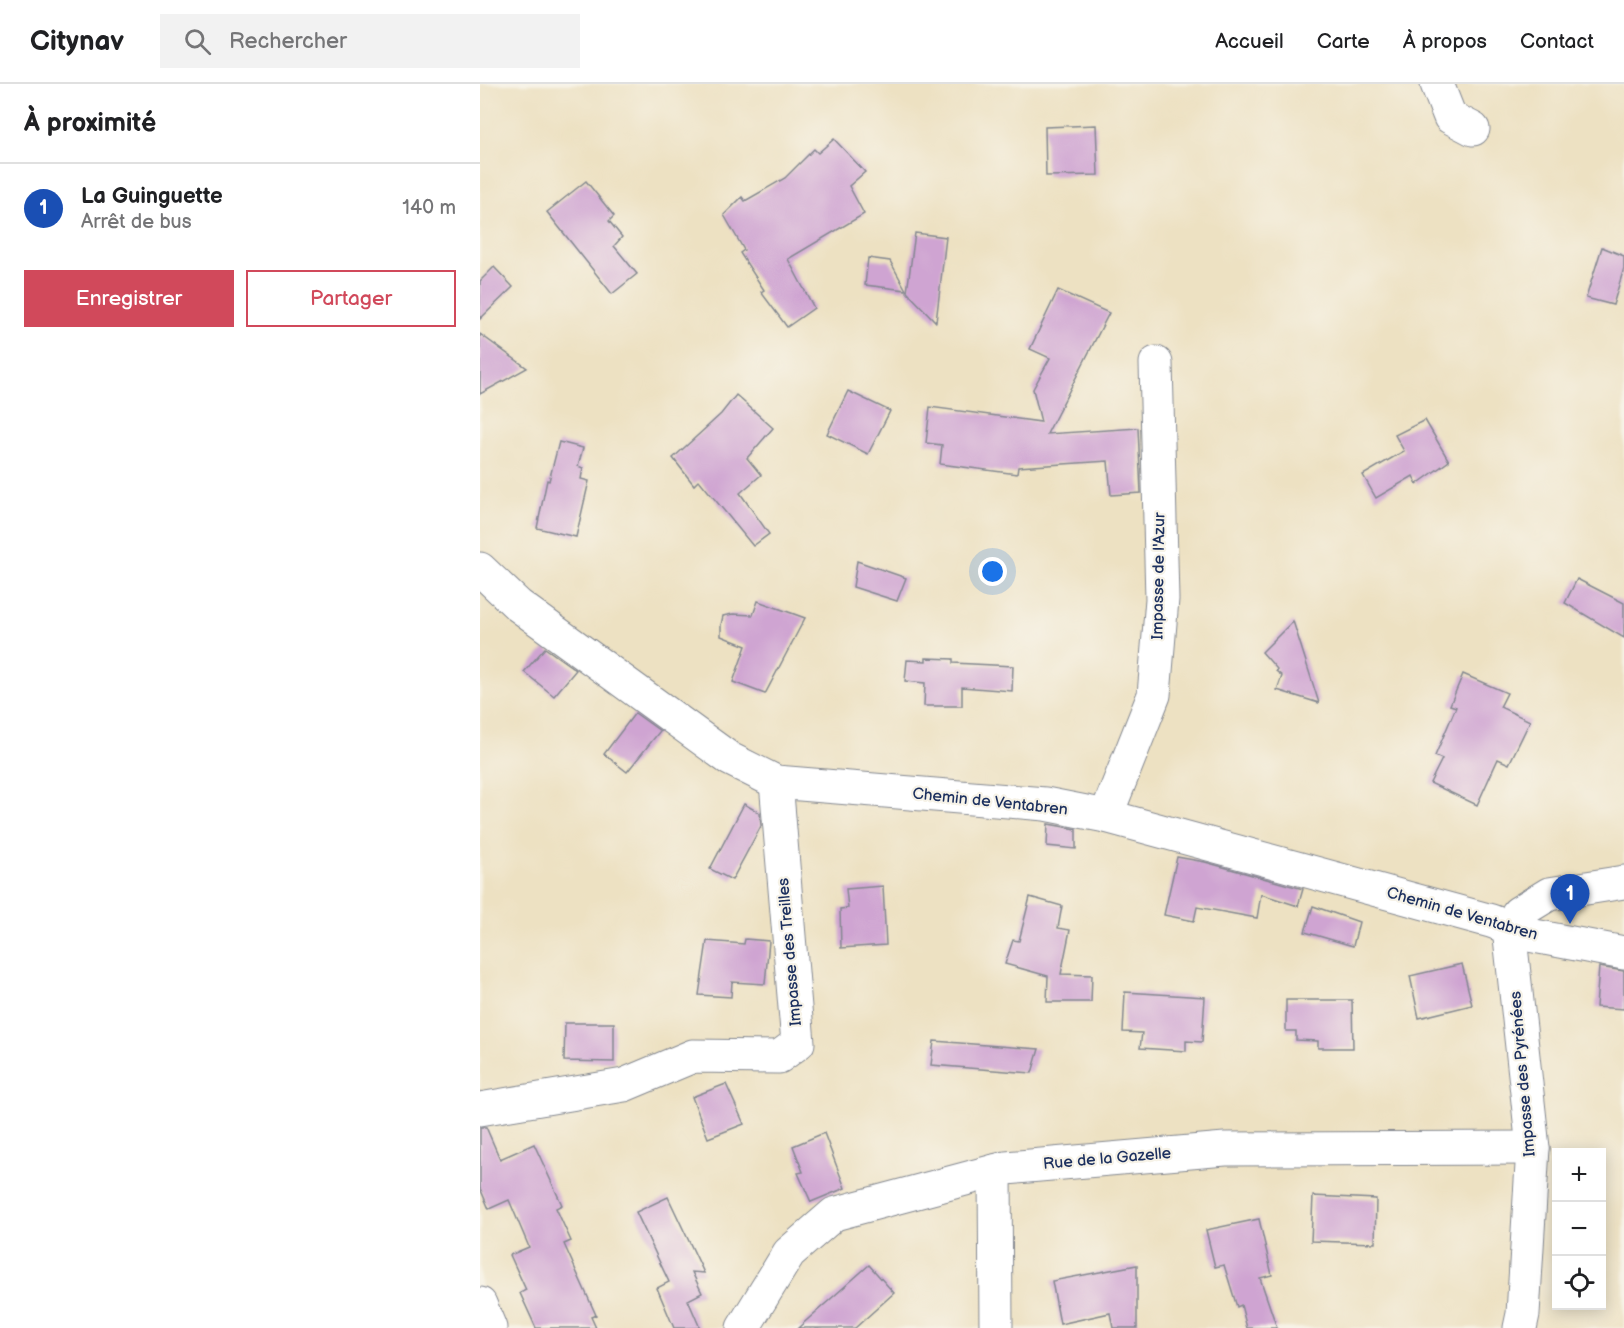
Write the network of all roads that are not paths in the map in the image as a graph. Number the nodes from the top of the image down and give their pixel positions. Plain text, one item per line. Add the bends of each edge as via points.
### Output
1 (1437, 84) edge
2 (1473, 129) dead end
3 (1156, 363) dead end
4 (480, 569) edge
5 (776, 782) junction
6 (1106, 816) junction
7 (1624, 882) edge
8 (1509, 928) junction
9 (1624, 953) edge
10 (480, 1109) edge
11 (1533, 1148) junction
12 (995, 1171) junction
13 (480, 1304) edge
14 (490, 1328) edge
15 (743, 1328) edge
16 (996, 1328) edge
17 (1520, 1328) edge

1 - 2 street via 1450,117
3 - 6 street, Impasse de l'Azur via 1162,599 1154,695
4 - 5 street, Chemin de Ventabren via 518,605 730,759
5 - 6 street, Chemin de Ventabren via 1045,804
5 - 10 street, Impasse des Treilles via 798,1043 779,1057 693,1056 624,1085
6 - 8 street, Chemin de Ventabren
7 - 8 street via 1549,894 1518,913
8 - 9 street, Chemin de Ventabren
8 - 11 street, Impasse des Pyrénées
11 - 12 street, Rue de la Gazelle via 1225,1149
11 - 17 street, Impasse des Pyrénées
12 - 15 street, Rue de la Gazelle via 834,1214 789,1252
12 - 16 street
13 - 14 street

